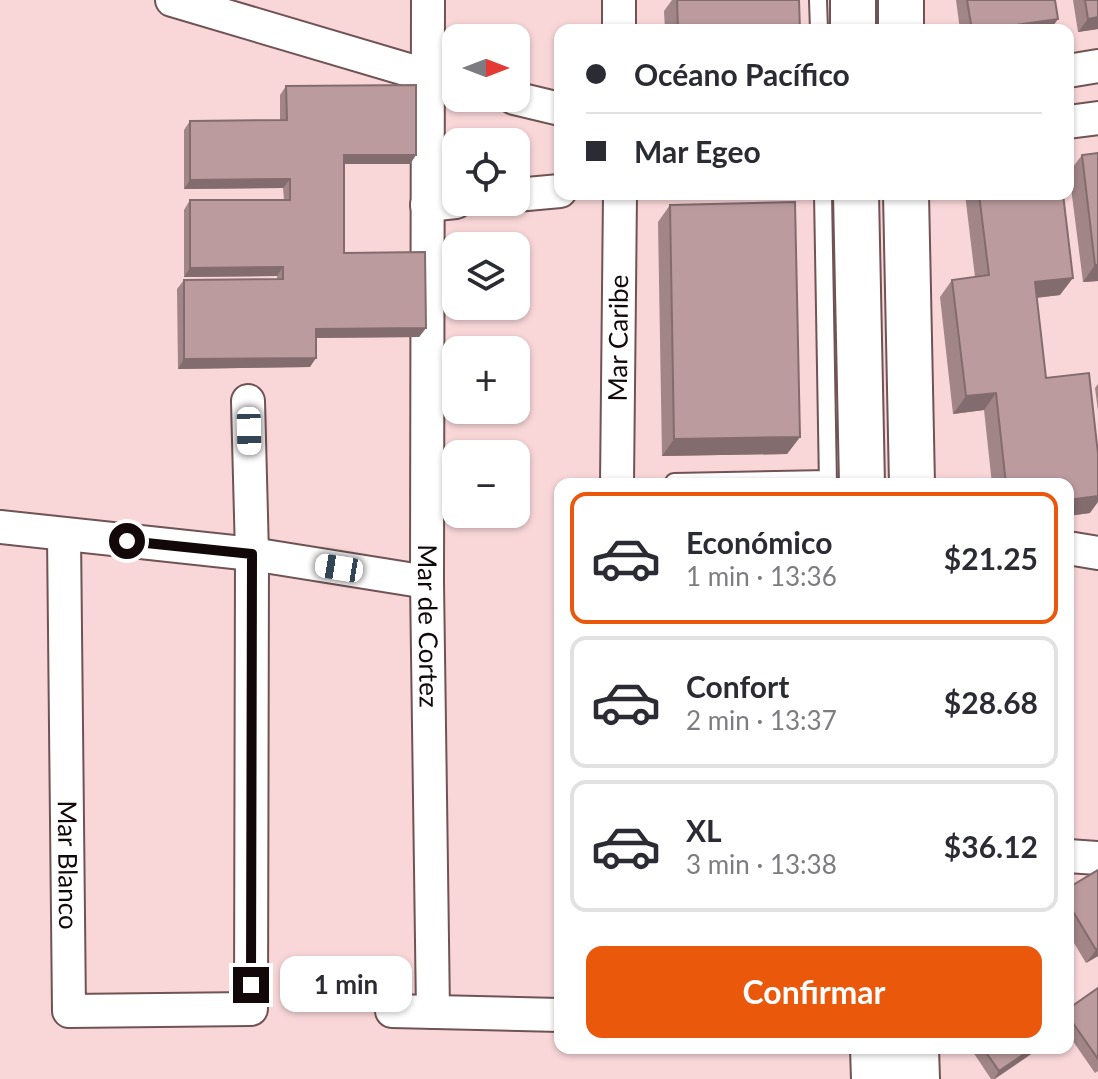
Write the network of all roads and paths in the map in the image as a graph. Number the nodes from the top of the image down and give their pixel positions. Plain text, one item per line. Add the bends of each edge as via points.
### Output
1 (172, 0) edge
2 (428, 0) edge
3 (619, 0) edge
4 (818, 0) edge
5 (853, 0) edge
6 (901, 0) edge
7 (242, 11) edge
8 (619, 24) edge
9 (819, 24) edge
10 (853, 24) edge
11 (901, 24) edge
12 (1098, 66) edge
13 (1074, 70) edge
14 (441, 80) edge
15 (530, 102) edge
16 (554, 108) edge
17 (1098, 118) edge
18 (1074, 121) edge
19 (554, 192) edge
20 (530, 194) edge
21 (620, 200) edge
22 (823, 200) edge
23 (856, 200) edge
24 (906, 200) edge
25 (442, 203) edge
26 (248, 401) dead end
27 (842, 473) edge
28 (617, 478) edge
29 (749, 478) edge
30 (912, 478) edge
31 (0, 527) edge
32 (64, 535) junction
33 (1074, 549) edge
34 (1098, 553) edge
35 (252, 554) junction
36 (427, 582) junction
37 (1074, 856) edge
38 (1098, 858) edge
39 (392, 1011) dead end
40 (433, 1012) junction
41 (554, 1015) edge
42 (873, 1054) edge
43 (916, 1054) edge
44 (874, 1079) edge
45 (917, 1079) edge

1 - 7 street
2 - 14 street, Mar de Cortez
3 - 8 street
4 - 9 lane
5 - 10 main road
6 - 11 main road
7 - 14 street
12 - 13 street
14 - 25 street, Mar de Cortez
15 - 16 street
17 - 18 street
19 - 20 street
21 - 28 street, Mar Caribe
22 - 27 lane
23 - 27 main road
24 - 30 main road
25 - 36 street, Mar de Cortez
26 - 35 street
27 - 29 lane
31 - 32 street
32 - 35 street
32 - 35 street, Mar Blanco via 69,1011 251,1009
33 - 34 street
35 - 36 street
36 - 40 street, Mar de Cortez
37 - 38 street
39 - 40 street
40 - 41 street
42 - 44 main road
43 - 45 main road

